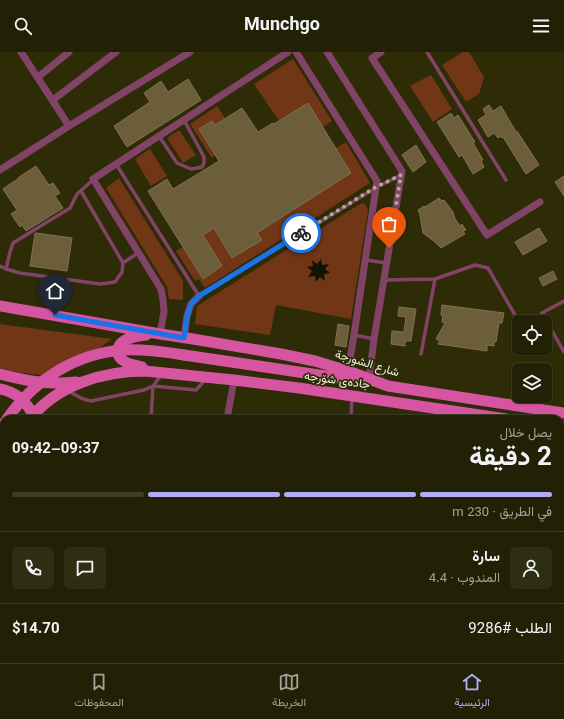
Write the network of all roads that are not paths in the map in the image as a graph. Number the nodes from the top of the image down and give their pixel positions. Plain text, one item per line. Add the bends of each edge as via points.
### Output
1 (21, 52) edge
2 (69, 52) edge
3 (116, 52) edge
4 (190, 52) edge
5 (288, 52) edge
6 (296, 52) edge
7 (327, 52) edge
8 (381, 52) edge
9 (428, 52) edge
10 (38, 77) junction
11 (53, 100) junction
12 (184, 120) junction
13 (69, 126) junction
14 (159, 136) junction
15 (116, 164) junction
16 (0, 170) edge
17 (401, 175) junction
18 (93, 179) junction
19 (506, 180) dead end
20 (376, 187) junction
21 (81, 191) junction
22 (540, 202) dead end
23 (138, 253) junction
24 (366, 260) junction
25 (123, 263) junction
26 (386, 263) junction
27 (0, 266) edge
28 (6, 269) junction
29 (435, 279) junction
30 (384, 280) junction
31 (199, 296) junction
32 (564, 301) edge
33 (0, 306) edge
34 (515, 315) edge
35 (162, 334) junction
36 (354, 335) junction
37 (184, 338) junction
38 (374, 339) junction
39 (564, 352) edge
40 (421, 354) dead end
41 (348, 371) junction
42 (164, 372) junction
43 (0, 374) edge
44 (207, 377) junction
45 (369, 379) junction
46 (234, 380) junction
47 (86, 381) junction
48 (153, 386) junction
49 (388, 386) junction
50 (0, 390) edge
51 (66, 390) junction
52 (352, 396) junction
53 (564, 413) edge
54 (10, 415) edge
55 (31, 415) edge
56 (34, 415) edge
57 (151, 415) edge
58 (228, 415) edge
59 (350, 415) edge
60 (470, 415) edge

1 - 10 street
2 - 10 street
3 - 11 street
4 - 13 street
5 - 12 street
6 - 20 street via 377,181
7 - 17 street via 402,171
8 - 22 street via 372,58 487,235
9 - 19 lane
10 - 11 street
11 - 13 street
12 - 14 street
12 - 14 lane via 204,157 202,167 191,169 178,164
13 - 16 street
14 - 15 street
15 - 18 street
15 - 31 lane
17 - 20 lane
17 - 26 street
18 - 21 lane
18 - 23 street
20 - 24 street
20 - 31 lane
21 - 25 lane
21 - 28 lane via 74,198 70,208 13,243
23 - 25 lane
23 - 35 street via 160,289 164,312
24 - 26 lane
24 - 36 street
25 - 28 lane via 122,272 115,282 100,284
26 - 30 street
27 - 28 lane
29 - 30 lane
29 - 34 lane via 475,265 488,268
29 - 40 lane
30 - 38 street
31 - 37 street via 191,304
32 - 39 lane via 542,313
33 - 35 main road
35 - 37 main road, شارع الشورجة
35 - 42 main road via 132,337 122,343 118,350 120,358 127,363
36 - 38 lane
36 - 41 street
37 - 41 main road, شارع الشورجة via 281,354
38 - 45 street
41 - 45 main road, شارع الشورجة
42 - 44 main road, جادەی شۆرجە
42 - 47 main road via 122,372
42 - 48 lane
43 - 47 main road via 44,383
44 - 46 main road, جادەی شۆرجە
44 - 48 lane via 196,390
45 - 49 main road, شارع الشورجة
46 - 52 main road, جادەی شۆرجە
46 - 58 street
47 - 51 main road
48 - 51 lane via 91,401
48 - 57 lane
49 - 53 main road, شارع الشورجة
49 - 54 main road, bridge via 151,351 123,350 81,359 59,370 23,398
50 - 55 main road via 18,396 26,402
51 - 56 main road via 50,400
52 - 59 lane
52 - 60 main road, جادەی شۆرجە

